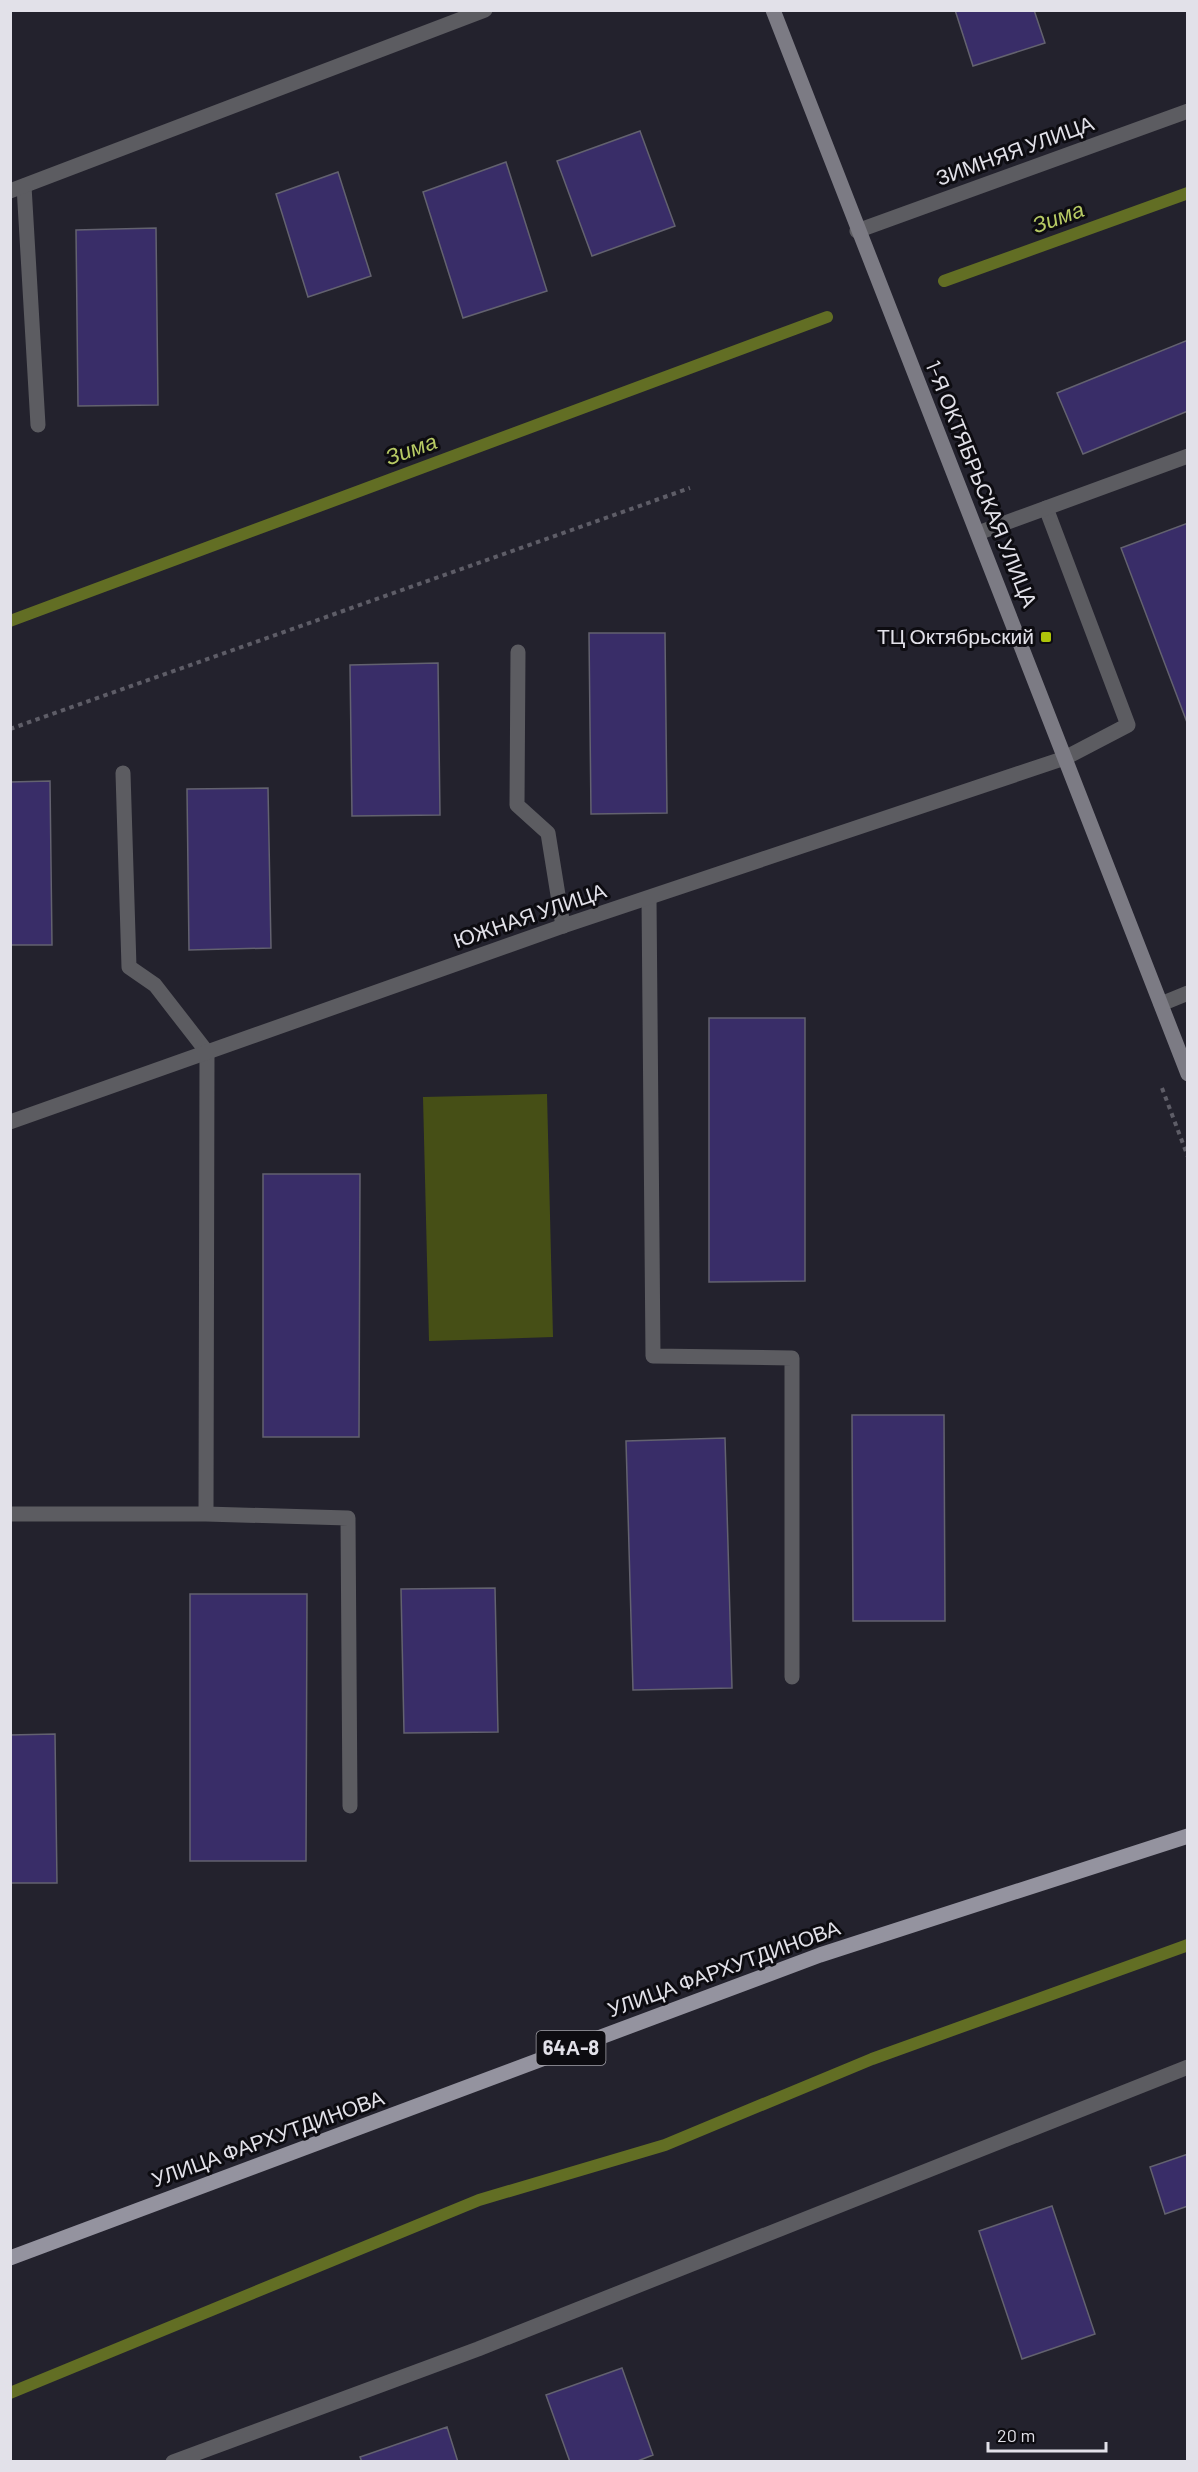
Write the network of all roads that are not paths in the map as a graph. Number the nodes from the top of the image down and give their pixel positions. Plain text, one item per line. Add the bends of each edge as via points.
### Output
1 (485, 10) edge
2 (773, 10) edge
3 (1188, 111) edge
4 (17, 188) edge
5 (857, 231) junction
6 (38, 425) dead end
7 (1188, 456) edge
8 (1046, 508) junction
9 (978, 533) junction
10 (518, 652) dead end
11 (1065, 758) junction
12 (123, 773) dead end
13 (649, 898) junction
14 (563, 926) junction
15 (1188, 993) edge
16 (1161, 1004) junction
17 (207, 1052) junction
18 (1188, 1074) edge
19 (10, 1122) edge
20 (10, 1514) edge
21 (206, 1514) junction
22 (792, 1677) dead end
23 (350, 1806) dead end
24 (1188, 1836) edge
25 (1188, 2067) edge
26 (10, 2258) edge
27 (173, 2462) edge

1 - 4 street
2 - 5 street, 1-Я ОКТЯБРЬСКАЯ УЛИЦА
3 - 5 street, ЗИМНЯЯ УЛИЦА
4 - 6 street
5 - 9 street, 1-Я ОКТЯБРЬСКАЯ УЛИЦА
7 - 8 street
8 - 9 street
8 - 11 street, ЮЖНАЯ УЛИЦА via 1128,725
9 - 11 street, 1-Я ОКТЯБРЬСКАЯ УЛИЦА
10 - 14 street via 517,805 548,833
11 - 13 street, ЮЖНАЯ УЛИЦА
11 - 16 street, 1-Я ОКТЯБРЬСКАЯ УЛИЦА
12 - 17 street via 129,967 155,985
13 - 14 street, ЮЖНАЯ УЛИЦА
13 - 22 street via 652,1356 792,1358
14 - 17 street, ЮЖНАЯ УЛИЦА
15 - 16 street
16 - 18 street, 1-Я ОКТЯБРЬСКАЯ УЛИЦА
17 - 19 street, ЮЖНАЯ УЛИЦА
17 - 21 street
20 - 21 street
21 - 23 street via 348,1518
24 - 26 main road, УЛИЦА ФАРХУТДИНОВА / 64А-8 via 820,1955
25 - 27 street via 478,2349

